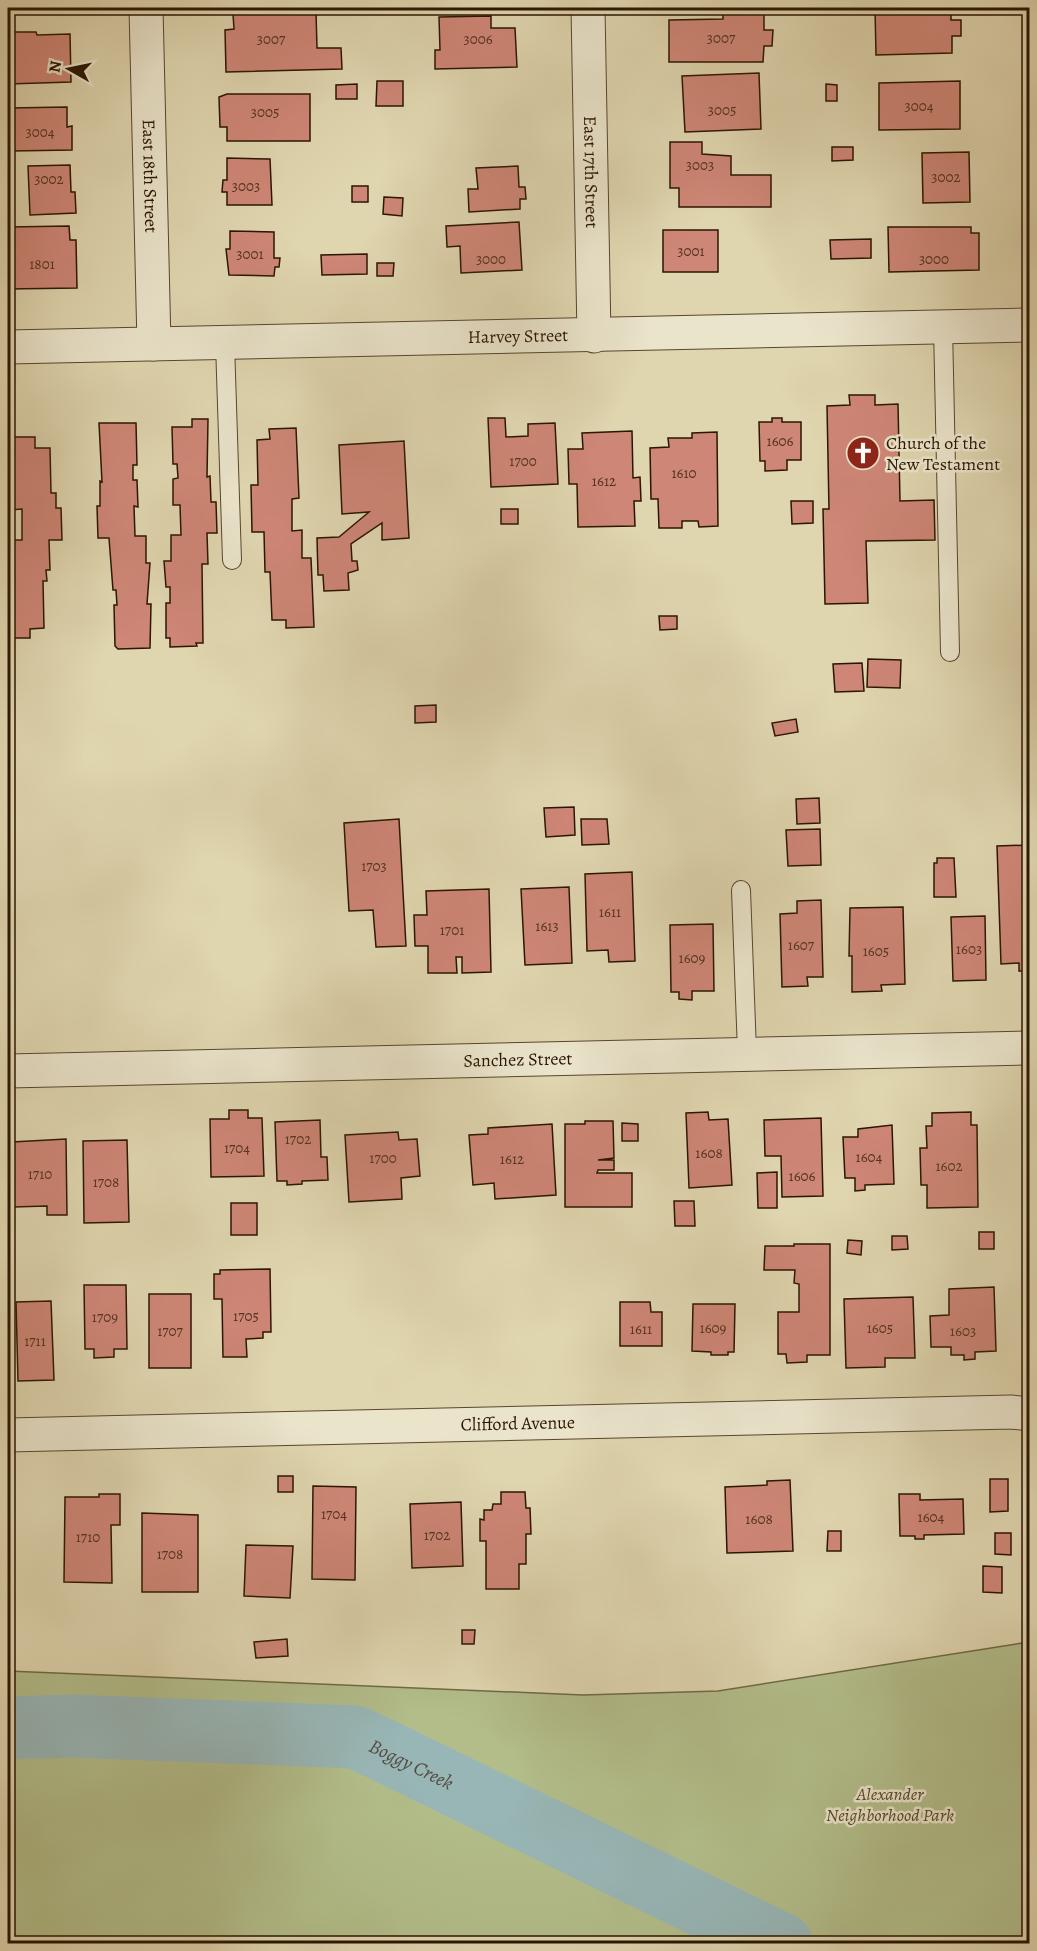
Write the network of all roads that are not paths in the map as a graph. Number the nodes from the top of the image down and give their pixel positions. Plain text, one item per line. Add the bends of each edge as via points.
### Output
1 (146, 8) edge
2 (588, 8) edge
3 (1029, 325) edge
4 (943, 327) junction
5 (594, 336) junction
6 (225, 343) junction
7 (154, 344) junction
8 (8, 347) edge
9 (232, 560) dead end
10 (950, 652) dead end
11 (741, 890) dead end
12 (1029, 1048) edge
13 (747, 1052) junction
14 (8, 1071) edge
15 (1029, 1414) edge
16 (8, 1435) edge

1 - 7 street, East 18th Street
2 - 5 street, East 17th Street
3 - 4 street, Harvey Street
4 - 5 street, Harvey Street
4 - 10 lane
5 - 6 street, Harvey Street
6 - 7 street, Harvey Street
6 - 9 lane
7 - 8 street, Harvey Street
11 - 13 lane
12 - 13 street, Sanchez Street
13 - 14 street, Sanchez Street
15 - 16 street, Clifford Avenue

